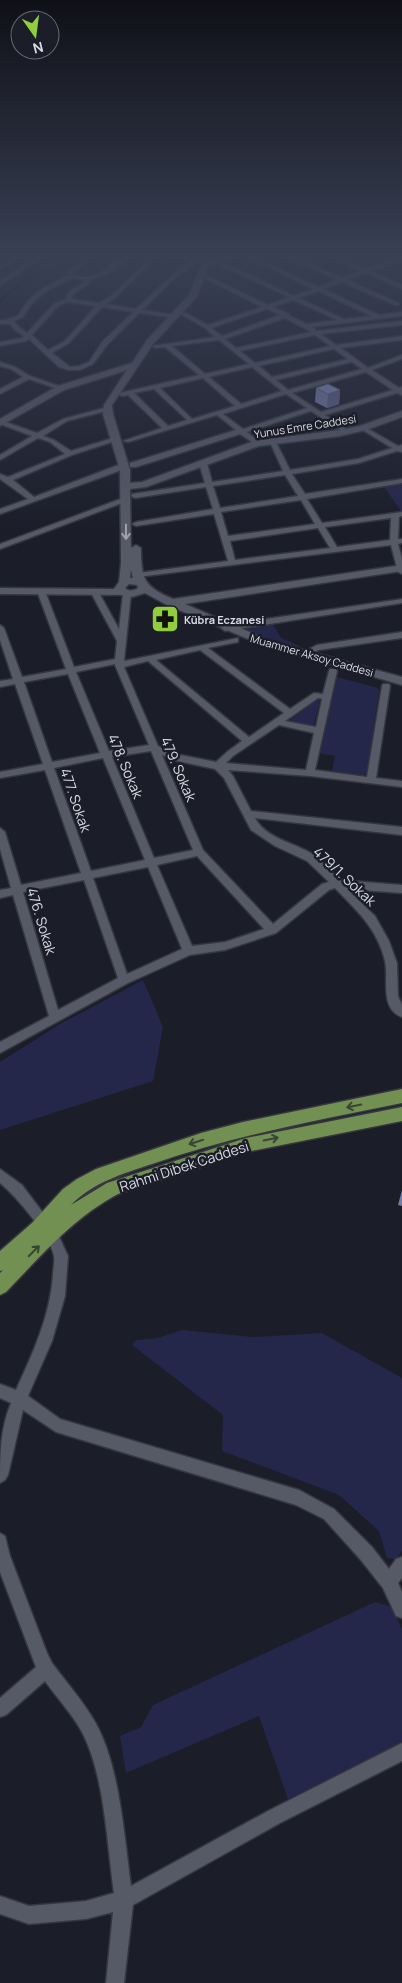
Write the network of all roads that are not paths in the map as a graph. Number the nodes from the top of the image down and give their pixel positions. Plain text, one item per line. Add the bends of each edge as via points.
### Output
1 (155, 346) edge
2 (335, 346) edge
3 (39, 347) edge
4 (61, 347) edge
5 (103, 347) edge
6 (147, 347) edge
7 (169, 347) edge
8 (231, 347) edge
9 (251, 347) edge
10 (332, 347) edge
11 (235, 350) junction
12 (48, 353) junction
13 (402, 357) edge
14 (353, 360) junction
15 (0, 364) edge
16 (251, 364) junction
17 (134, 365) junction
18 (367, 370) junction
19 (203, 375) junction
20 (28, 377) junction
21 (270, 379) junction
22 (155, 386) junction
23 (61, 388) junction
24 (401, 390) edge
25 (0, 392) edge
26 (287, 392) junction
27 (126, 393) junction
28 (240, 406) junction
29 (108, 409) junction
30 (312, 409) junction
31 (218, 413) junction
32 (320, 414) junction
33 (402, 414) edge
34 (191, 421) junction
35 (0, 422) edge
36 (167, 428) junction
37 (363, 428) junction
38 (242, 431) junction
39 (347, 432) junction
40 (36, 436) junction
41 (121, 440) junction
42 (272, 440) junction
43 (257, 443) junction
44 (401, 449) edge
45 (70, 454) junction
46 (0, 458) edge
47 (203, 463) junction
48 (129, 466) junction
49 (288, 473) junction
50 (0, 476) edge
51 (8, 480) junction
52 (402, 481) edge
53 (209, 485) junction
54 (131, 486) junction
55 (303, 497) junction
56 (32, 499) junction
57 (217, 511) junction
58 (0, 512) edge
59 (398, 515) edge
60 (134, 517) junction
61 (320, 525) junction
62 (225, 539) junction
63 (398, 542) edge
64 (0, 547) edge
65 (334, 548) junction
66 (232, 562) junction
67 (401, 569) edge
68 (140, 581) junction
69 (0, 585) edge
70 (126, 589) junction
71 (0, 591) edge
72 (41, 591) junction
73 (94, 591) junction
74 (402, 601) edge
75 (171, 603) junction
76 (0, 628) edge
77 (225, 628) junction
78 (402, 635) edge
79 (235, 640) junction
80 (122, 642) junction
81 (201, 647) junction
82 (303, 654) junction
83 (149, 658) junction
84 (119, 663) junction
85 (71, 671) junction
86 (333, 671) junction
87 (396, 680) edge
88 (19, 681) junction
89 (0, 684) edge
90 (402, 690) edge
91 (326, 697) junction
92 (290, 713) junction
93 (277, 722) junction
94 (319, 730) junction
95 (248, 741) junction
96 (156, 748) junction
97 (106, 754) junction
98 (218, 766) junction
99 (50, 767) junction
100 (310, 773) junction
101 (0, 775) edge
102 (371, 780) junction
103 (402, 784) edge
104 (248, 814) junction
105 (402, 831) edge
106 (0, 832) edge
107 (199, 852) junction
108 (152, 864) junction
109 (87, 874) junction
110 (337, 884) junction
111 (402, 888) edge
112 (17, 890) junction
113 (0, 894) edge
114 (272, 930) junction
115 (188, 951) junction
116 (397, 964) edge
117 (124, 980) junction
118 (402, 1012) edge
119 (56, 1018) junction
120 (0, 1048) edge
121 (402, 1096) edge
122 (402, 1114) edge
123 (0, 1175) edge
124 (47, 1229) junction
125 (0, 1263) edge
126 (0, 1286) edge
127 (0, 1391) edge
128 (20, 1399) junction
129 (0, 1474) edge
130 (0, 1541) edge
131 (402, 1565) edge
132 (390, 1582) junction
133 (402, 1610) edge
134 (46, 1670) junction
135 (0, 1709) edge
136 (402, 1752) edge
137 (124, 1900) junction
138 (0, 1905) edge
139 (115, 1983) edge

1 - 27 main road
2 - 14 street
3 - 12 street
4 - 12 street
5 - 12 street via 92,362 80,368 64,367
6 - 17 main road
7 - 19 street
8 - 11 street
9 - 11 street
10 - 16 street
11 - 16 street
13 - 18 street
14 - 18 street
14 - 21 street
15 - 20 street
16 - 19 street
16 - 21 street
17 - 23 main road
17 - 29 main road
18 - 24 street
18 - 26 street
19 - 22 street
19 - 28 street
20 - 23 street
20 - 25 street
21 - 26 street
22 - 27 street
22 - 34 street
23 - 35 main road
24 - 32 street
26 - 28 street
26 - 30 street
27 - 36 street
27 - 41 main road via 118,401 116,410
28 - 31 street
29 - 40 street via 65,420
29 - 41 main road
30 - 32 street
30 - 38 street
31 - 34 street
31 - 38 street
32 - 39 street
33 - 37 main road, Yunus Emre Caddesi
34 - 36 street
35 - 40 street
36 - 41 street
37 - 39 main road, Yunus Emre Caddesi
37 - 44 street
38 - 43 street
38 - 48 street
39 - 42 main road, Yunus Emre Caddesi
40 - 45 street via 52,441
40 - 46 street
41 - 45 street
41 - 48 main road
42 - 43 main road, Yunus Emre Caddesi
42 - 49 street
43 - 47 main road, Yunus Emre Caddesi
44 - 49 street via 359,462
45 - 51 street
47 - 53 street
47 - 54 main road, Yunus Emre Caddesi via 143,485
48 - 54 main road
48 - 56 street
49 - 53 street
49 - 55 street
50 - 51 street
51 - 56 street
52 - 55 street
53 - 57 street
53 - 60 street
54 - 60 main road
55 - 57 street
55 - 61 street
56 - 58 street
57 - 60 street
57 - 62 street
59 - 61 street
59 - 63 street
60 - 64 street
60 - 68 main road
60 -> 70 main road
61 - 62 street
61 - 65 street
62 - 66 street
63 - 65 street
63 - 67 street
65 - 66 street
66 - 68 street
67 - 75 main road
68 - 70 main road via 140,592
68 - 75 main road, Muammer Aksoy Caddesi via 155,595
69 - 70 main road
70 - 73 main road
70 - 79 main road
70 - 80 street
71 - 72 main road
72 - 73 main road
72 - 85 street, 478. Sokak
73 - 80 street
74 - 77 street
75 - 77 main road, Muammer Aksoy Caddesi
76 - 88 street, 477. Sokak
77 - 82 main road, Muammer Aksoy Caddesi
78 - 82 street via 316,648
79 - 81 street
79 - 86 main road
80 - 84 street
81 - 83 street
81 - 92 street
82 - 87 main road, Muammer Aksoy Caddesi
83 - 84 street
83 - 95 street
84 - 85 street
84 - 96 street, 479. Sokak
85 - 88 street
85 - 97 street, 478. Sokak
86 - 87 main road
86 - 91 street
87 - 90 main road
87 - 102 street
88 - 89 street
88 - 99 street, 477. Sokak
91 - 92 street via 317,695
91 - 94 street
92 - 93 street
93 - 94 street
93 - 95 street
94 - 100 street
95 - 98 street
96 - 97 street
96 - 98 street via 172,757
96 - 107 street, 479. Sokak
97 - 99 street
97 - 108 street, 478. Sokak
98 - 100 street
98 - 104 street, 479/1. Sokak via 228,776
99 - 101 street
99 - 109 street, 477. Sokak
100 - 102 street
102 - 103 street
104 - 105 street
104 - 110 street, 479/1. Sokak via 255,828 311,858
106 - 112 street, 476. Sokak
107 - 108 street
107 - 114 street, 479. Sokak
108 - 109 street
108 - 115 street, 478. Sokak
109 - 112 street
109 - 117 street, 477. Sokak
110 - 111 street
110 - 114 street via 326,887
110 - 116 street, 479/1. Sokak via 371,919
112 - 113 street
112 - 119 street, 476. Sokak
114 - 115 street via 225,946
115 - 117 street
116 - 118 street, 479/1. Sokak via 392,996
117 - 119 street
119 - 120 street
121 -> 124 main road, Rahmi Dibek Caddesi via 234,1131 102,1174 67,1195
124 -> 122 main road, Rahmi Dibek Caddesi via 113,1188 246,1145
123 - 124 street via 17,1189
124 - 125 main road, Rahmi Dibek Caddesi
126 -> 124 main road, Rahmi Dibek Caddesi
124 - 128 street via 61,1256 58,1296 45,1341
127 - 128 street
128 - 129 street
128 - 132 street via 56,1425 299,1498 329,1514
130 - 134 street via 16,1596
131 - 132 street
132 - 133 street
134 - 135 street
134 - 137 street via 89,1728 100,1756 109,1794
136 - 137 street via 274,1817
137 - 138 street via 86,1910 29,1916
137 - 139 street

